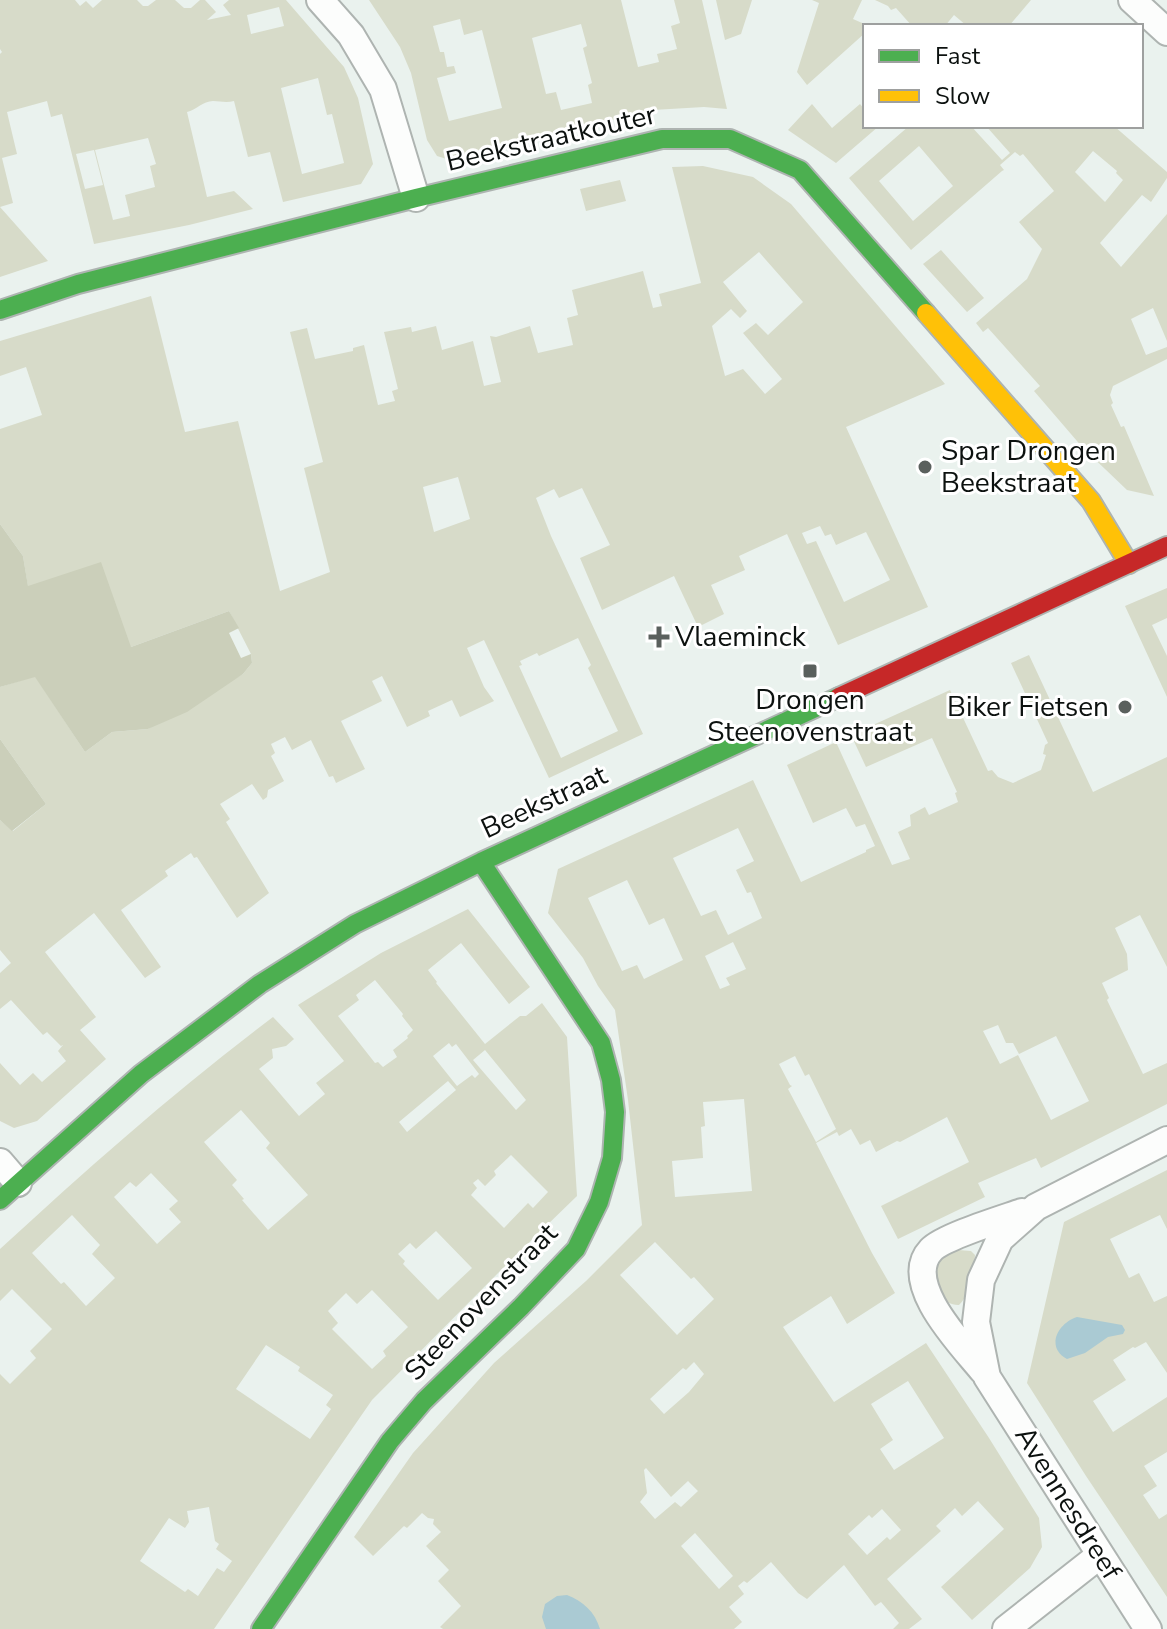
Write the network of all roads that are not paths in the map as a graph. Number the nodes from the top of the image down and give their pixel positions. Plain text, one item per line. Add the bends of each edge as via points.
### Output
1 (320, 0) edge
2 (1132, 0) edge
3 (1167, 32) edge
4 (416, 198) junction
5 (0, 310) edge
6 (1167, 546) edge
7 (1129, 564) junction
8 (481, 862) junction
9 (1167, 1140) edge
10 (0, 1162) edge
11 (9, 1191) edge
12 (1036, 1207) junction
13 (987, 1377) junction
14 (1100, 1555) junction
15 (261, 1629) edge
16 (1006, 1629) edge
17 (1148, 1629) edge

1 - 4 street via 351,35 383,89
2 - 3 street
4 - 5 street, Beekstraatkouter via 78,284
4 - 7 street, Beekstraatkouter via 662,139 730,139 800,170 1091,501
6 - 7 street, Beekstraat
7 - 8 street, Beekstraat
8 - 11 street, Beekstraat via 355,924 260,984 141,1074
8 - 15 street, Steenovenstraat via 601,1043 615,1112 612,1158 599,1202 576,1249 390,1441
9 - 12 street, Avennesdreef
10 - 11 street
12 - 13 street, Avennesdreef via 1000,1239 981,1280 976,1322
12 - 13 street, Avennesdreef via 949,1239 931,1250 923,1266 923,1284 936,1312
13 - 14 street, Avennesdreef
14 - 16 street
14 - 17 street, Avennesdreef

